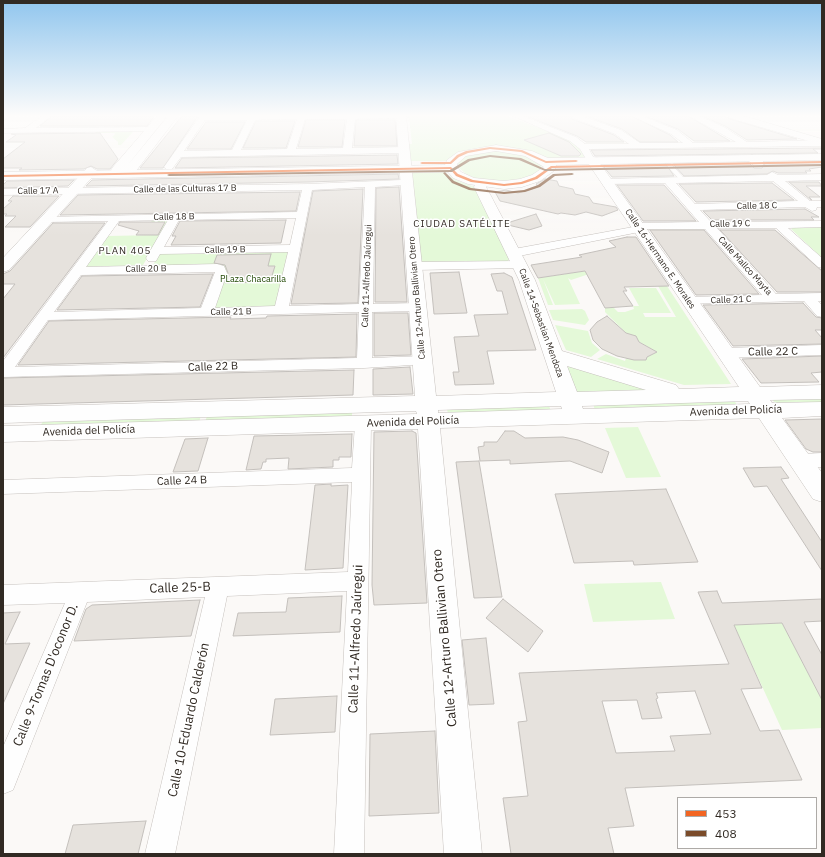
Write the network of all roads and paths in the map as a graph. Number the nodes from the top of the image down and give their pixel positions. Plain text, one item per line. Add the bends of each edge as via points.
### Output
1 (130, 156) edge
2 (141, 156) edge
3 (178, 156) edge
4 (404, 156) edge
5 (460, 156) edge
6 (532, 156) edge
7 (589, 156) edge
8 (822, 157) edge
9 (755, 161) junction
10 (822, 162) edge
11 (594, 163) junction
12 (548, 164) junction
13 (451, 165) junction
14 (669, 165) junction
15 (405, 166) junction
16 (132, 168) junction
17 (167, 170) junction
18 (92, 171) junction
19 (3, 172) edge
20 (118, 172) junction
21 (3, 176) edge
22 (822, 177) edge
23 (776, 178) junction
24 (668, 180) junction
25 (683, 180) junction
26 (606, 181) junction
27 (481, 183) junction
28 (402, 184) dead end
29 (311, 186) junction
30 (370, 187) junction
31 (72, 191) junction
32 (5, 194) edge
33 (822, 204) edge
34 (808, 205) junction
35 (692, 207) junction
36 (301, 215) junction
37 (822, 216) edge
38 (175, 217) junction
39 (116, 218) junction
40 (46, 220) junction
41 (822, 224) edge
42 (708, 225) junction
43 (779, 225) junction
44 (638, 227) junction
45 (294, 248) junction
46 (156, 251) junction
47 (517, 259) junction
48 (822, 264) edge
49 (414, 266) junction
50 (3, 267) edge
51 (146, 269) junction
52 (78, 271) junction
53 (774, 299) junction
54 (816, 299) edge
55 (689, 301) junction
56 (418, 307) junction
57 (366, 309) junction
58 (281, 311) junction
59 (206, 312) junction
60 (822, 313) edge
61 (44, 316) junction
62 (822, 350) edge
63 (725, 353) junction
64 (553, 355) junction
65 (422, 361) junction
66 (364, 363) junction
67 (3, 372) edge
68 (822, 392) edge
69 (686, 395) junction
70 (759, 402) junction
71 (572, 408) junction
72 (822, 408) edge
73 (427, 412) junction
74 (364, 414) junction
75 (3, 415) edge
76 (3, 434) edge
77 (811, 461) edge
78 (362, 476) junction
79 (3, 487) edge
80 (822, 492) edge
81 (358, 581) junction
82 (218, 587) junction
83 (80, 592) junction
84 (3, 595) edge
85 (3, 780) edge
86 (160, 854) edge
87 (349, 854) edge
88 (463, 854) edge

1 - 20 main road
2 - 16 main road
3 - 17 street
4 - 15 main road, Calle 12-Arturo Ballivian Otero
5 - 13 main road
6 - 12 main road
7 - 11 street
8 - 9 main road
9 - 10 main road
9 - 11 main road
9 - 14 main road
9 - 23 street
11 - 12 main road
11 - 14 main road
11 - 26 main road, Calle 16-Hermano E. Morales
12 - 27 main road via 540,176 522,183
13 - 15 main road
13 - 27 main road via 460,176
14 - 25 lane
15 - 17 main road
15 - 49 main road, Calle 12-Arturo Ballivian Otero
16 - 17 main road
16 - 20 main road
17 - 20 main road
18 - 19 main road
18 - 20 main road
18 - 21 main road
18 - 31 main road
22 - 23 street
23 - 25 street
23 - 34 street
24 - 25 street
24 - 26 street
24 - 35 street, Calle Mallco Mayta
26 - 44 main road, Calle 16-Hermano E. Morales
27 - 47 main road, Calle 14-Sebastian Mendoza via 484,196
28 - 30 street
29 - 30 street
29 - 31 street, Calle de las Culturas 17 B
29 - 36 street
30 - 57 street, Calle 11-Alfredo Jaúregui
31 - 32 street, Calle 17 A
31 - 40 main road
33 - 34 street, Calle 18 C
34 - 35 street, Calle 18 C
34 - 37 street
35 - 42 street, Calle Mallco Mayta
36 - 38 street, Calle 18 B
36 - 45 street
38 - 39 street, Calle 18 B
38 - 46 street
39 - 40 street, Calle 18 B
39 - 52 street
40 - 50 main road
41 - 43 street, Calle 19 C
42 - 43 street, Calle 19 C
42 - 44 street, Calle 19 C
42 - 53 street, Calle Mallco Mayta
43 - 48 street
44 - 47 street, Calle 19 C
44 - 55 main road, Calle 16-Hermano E. Morales
45 - 46 street, Calle 19 B
45 - 58 street
46 - 51 street
47 - 49 street, Calle 19 C
47 - 64 main road, Calle 14-Sebastian Mendoza
49 - 56 main road, Calle 12-Arturo Ballivian Otero
51 - 52 street, Calle 20 B
51 - 59 street, Calle 20 B via 220,269 221,273
52 - 61 street
53 - 54 street, Calle 21 C
53 - 55 street, Calle 21 C
54 - 60 street
55 - 63 main road, Calle 16-Hermano E. Morales
56 - 57 street, Calle 21 B
56 - 65 main road, Calle 12-Arturo Ballivian Otero
57 - 58 street, Calle 21 B
57 - 66 street, Calle 11-Alfredo Jaúregui
58 - 59 street, Calle 21 B
59 - 61 street, Calle 21 B
61 - 67 street
62 - 63 street, Calle 22 C
63 - 70 main road, Calle 16-Hermano E. Morales
64 - 69 main road
64 - 71 main road, Calle 14-Sebastian Mendoza
65 - 66 street, Calle 22 B
65 - 73 main road, Calle 12-Arturo Ballivian Otero
66 - 67 street, Calle 22 B
68 - 70 main road, Avenida del Policía
69 - 70 main road, Avenida del Policía
69 - 71 main road, Avenida del Policía
70 - 71 main road, Avenida del Policía
70 - 72 main road, Avenida del Policía
70 - 77 main road
71 - 73 main road, Avenida del Policía
73 - 74 main road, Avenida del Policía
73 - 88 main road, Calle 12-Arturo Ballivian Otero
74 - 75 main road, Avenida del Policía
74 - 76 main road, Avenida del Policía
74 - 78 street, Calle 11-Alfredo Jaúregui
77 - 80 main road
78 - 79 street, Calle 24 B
78 - 81 street, Calle 11-Alfredo Jaúregui
81 - 82 street, Calle 25-B
81 - 87 street, Calle 11-Alfredo Jaúregui
82 - 83 street, Calle 25-B
82 - 86 street, Calle 10-Eduardo Calderón
83 - 84 street, Calle 25-B
83 - 85 street, Calle 9-Tomas D'oconor D.

